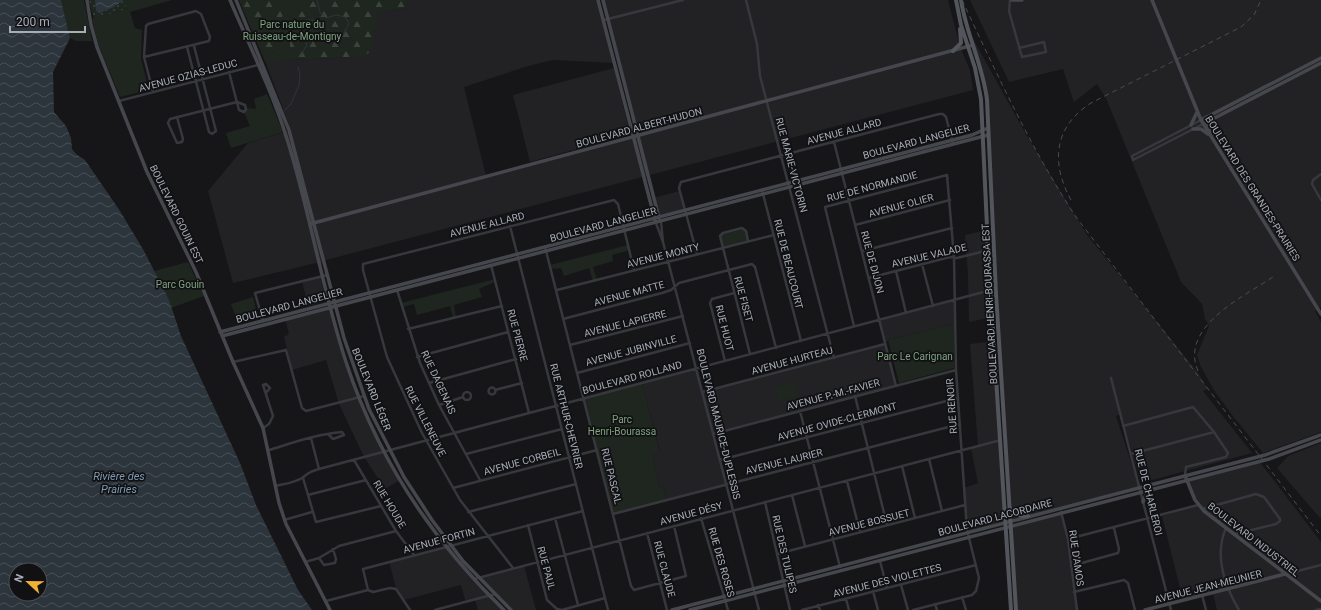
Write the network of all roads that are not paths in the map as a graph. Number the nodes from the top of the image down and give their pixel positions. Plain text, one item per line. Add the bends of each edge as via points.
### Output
1 (87, 0) edge
2 (230, 0) edge
3 (236, 0) edge
4 (598, 0) edge
5 (603, 0) edge
6 (683, 0) edge
7 (746, 0) edge
8 (956, 0) edge
9 (961, 0) edge
10 (1011, 0) edge
11 (1022, 0) edge
12 (1152, 0) edge
13 (606, 20) junction
14 (961, 25) junction
15 (973, 45) junction
16 (194, 46) junction
17 (187, 47) junction
18 (968, 47) junction
19 (1020, 48) junction
20 (953, 51) junction
21 (144, 57) junction
22 (1321, 58) edge
23 (1321, 63) edge
24 (262, 64) junction
25 (257, 65) junction
26 (229, 72) junction
27 (203, 79) junction
28 (196, 81) junction
29 (153, 92) junction
30 (119, 101) junction
31 (767, 101) junction
32 (210, 108) junction
33 (204, 110) junction
34 (1197, 111) junction
35 (1210, 115) junction
36 (1217, 116) junction
37 (177, 117) junction
38 (1202, 122) junction
39 (1192, 127) junction
40 (988, 128) junction
41 (983, 134) junction
42 (988, 135) junction
43 (636, 136) junction
44 (1212, 138) junction
45 (834, 142) junction
46 (953, 142) junction
47 (782, 156) junction
48 (841, 169) junction
49 (842, 174) junction
50 (1321, 174) edge
51 (948, 178) joint
52 (788, 183) junction
53 (790, 188) junction
54 (763, 192) junction
55 (849, 200) junction
56 (950, 200) junction
57 (1321, 200) edge
58 (686, 213) junction
59 (657, 218) junction
60 (658, 222) junction
61 (314, 223) junction
62 (310, 224) junction
63 (856, 225) junction
64 (510, 226) junction
65 (952, 228) junction
66 (624, 229) junction
67 (774, 235) junction
68 (748, 241) junction
69 (545, 247) junction
70 (723, 248) junction
71 (993, 248) junction
72 (988, 250) junction
73 (862, 251) junction
74 (546, 252) junction
75 (518, 254) junction
76 (697, 254) junction
77 (954, 257) junction
78 (519, 259) junction
79 (490, 261) junction
80 (668, 262) junction
81 (363, 264) joint
82 (922, 264) junction
83 (491, 266) junction
84 (634, 270) junction
85 (728, 270) junction
86 (896, 271) junction
87 (325, 275) junction
88 (869, 278) junction
89 (396, 286) junction
90 (675, 286) junction
91 (996, 289) junction
92 (397, 290) junction
93 (557, 290) junction
94 (991, 290) junction
95 (734, 293) junction
96 (369, 295) junction
97 (956, 300) junction
98 (334, 301) junction
99 (330, 302) junction
100 (336, 306) junction
101 (502, 306) junction
102 (933, 306) junction
103 (331, 307) junction
104 (1320, 311) edge
105 (906, 312) junction
106 (683, 316) junction
107 (564, 319) junction
108 (880, 320) junction
109 (263, 321) junction
110 (264, 325) junction
111 (854, 326) junction
112 (408, 330) junction
113 (220, 332) junction
114 (508, 332) junction
115 (828, 334) junction
116 (222, 336) junction
117 (342, 339) junction
118 (801, 341) junction
119 (690, 343) junction
120 (885, 344) junction
121 (570, 345) junction
122 (776, 348) junction
123 (750, 354) junction
124 (417, 357) junction
125 (834, 358) junction
126 (516, 359) junction
127 (725, 361) junction
128 (233, 362) junction
129 (696, 369) junction
130 (956, 370) junction
131 (577, 373) junction
132 (1111, 378) dead end
133 (522, 382) junction
134 (429, 383) junction
135 (896, 386) junction
136 (495, 390) dead end
137 (702, 392) junction
138 (266, 393) dead end
139 (364, 396) junction
140 (855, 396) junction
141 (463, 397) dead end
142 (360, 398) junction
143 (584, 398) junction
144 (958, 398) junction
145 (439, 405) junction
146 (557, 406) junction
147 (800, 411) junction
148 (529, 413) junction
149 (861, 423) junction
150 (960, 424) junction
151 (1123, 426) junction
152 (263, 428) junction
153 (562, 429) junction
154 (1214, 432) junction
155 (454, 433) junction
156 (328, 434) junction
157 (713, 434) junction
158 (1321, 435) edge
159 (806, 437) junction
160 (311, 438) junction
161 (1005, 439) junction
162 (1000, 440) junction
163 (1321, 440) edge
164 (426, 441) junction
165 (868, 448) junction
166 (269, 450) junction
167 (390, 450) junction
168 (596, 450) junction
169 (385, 451) junction
170 (961, 451) junction
171 (466, 454) junction
172 (1130, 454) junction
173 (569, 457) junction
174 (929, 459) junction
175 (354, 460) junction
176 (720, 460) junction
177 (813, 462) junction
178 (902, 466) junction
179 (319, 469) junction
180 (874, 474) junction
181 (1185, 475) junction
182 (303, 478) junction
183 (366, 480) junction
184 (480, 480) junction
185 (1186, 480) junction
186 (847, 481) junction
187 (576, 484) junction
188 (726, 484) junction
189 (275, 486) junction
190 (452, 488) junction
191 (819, 488) junction
192 (1140, 489) junction
193 (1148, 490) junction
194 (308, 495) junction
195 (792, 495) junction
196 (765, 502) junction
197 (1143, 502) junction
198 (1009, 504) junction
199 (965, 505) junction
200 (1198, 505) junction
201 (381, 506) junction
202 (1060, 508) junction
203 (1201, 509) junction
204 (583, 510) junction
205 (733, 510) junction
206 (942, 511) junction
207 (312, 512) junction
208 (468, 512) junction
209 (1061, 513) junction
210 (613, 514) junction
211 (1028, 516) junction
212 (555, 518) junction
213 (702, 518) junction
214 (915, 518) junction
215 (1147, 519) junction
216 (284, 520) junction
217 (1008, 522) junction
218 (528, 525) junction
219 (887, 525) junction
220 (674, 526) junction
221 (1008, 527) junction
222 (1114, 528) junction
223 (1226, 528) junction
224 (396, 531) junction
225 (860, 532) junction
226 (647, 533) junction
227 (1234, 534) junction
228 (968, 535) junction
229 (486, 536) junction
230 (833, 539) junction
231 (1068, 539) junction
232 (620, 540) junction
233 (451, 546) junction
234 (805, 546) junction
235 (446, 547) junction
236 (592, 548) junction
237 (333, 549) junction
238 (777, 554) junction
239 (414, 555) junction
240 (565, 555) junction
241 (319, 558) junction
242 (880, 561) junction
243 (304, 562) junction
244 (538, 562) junction
245 (1321, 564) edge
246 (976, 565) junction
247 (1071, 566) junction
248 (513, 568) junction
249 (841, 568) junction
250 (1285, 574) junction
251 (478, 578) junction
252 (473, 579) junction
253 (783, 583) junction
254 (660, 584) junction
255 (901, 584) junction
256 (887, 588) junction
257 (1228, 588) junction
258 (368, 590) junction
259 (754, 591) junction
260 (873, 591) junction
261 (1074, 592) junction
262 (495, 594) junction
263 (1202, 595) junction
264 (490, 596) junction
265 (962, 597) junction
266 (605, 598) junction
267 (846, 598) junction
268 (725, 599) junction
269 (324, 601) junction
270 (1321, 601) edge
271 (935, 604) junction
272 (1169, 604) junction
273 (578, 605) junction
274 (818, 606) junction
275 (1321, 609) edge
276 (330, 610) edge
277 (410, 610) edge
278 (435, 610) edge
279 (504, 610) edge
280 (511, 610) edge
281 (608, 610) edge
282 (667, 610) edge
283 (672, 610) edge
284 (690, 610) edge
285 (728, 610) edge
286 (759, 610) edge
287 (790, 610) edge
288 (802, 610) edge
289 (820, 610) edge
290 (849, 610) edge
291 (878, 610) edge
292 (908, 610) edge
293 (912, 610) edge
294 (937, 610) edge
295 (966, 610) edge
296 (1011, 610) edge
297 (1016, 610) edge
298 (1077, 610) edge
299 (1135, 610) edge
300 (1145, 610) edge
301 (1171, 610) edge
302 (1206, 610) edge
303 (1239, 610) edge
304 (1316, 610) edge

1 - 30 main road, BOULEVARD GOUIN EST via 96,43
2 - 25 main road, BOULEVARD LÉGER
3 - 24 main road, BOULEVARD LÉGER
4 - 13 main road, BOULEVARD MAURICE-DUPLESSIS
5 - 13 main road, BOULEVARD MAURICE-DUPLESSIS
6 - 13 street
7 - 31 street, RUE MARIE-VICTORIN
8 - 14 main road, BOULEVARD HENRI-BOURASSA EST
9 - 15 main road, BOULEVARD HENRI-BOURASSA EST
10 - 11 main road
10 - 19 street via 1009,11
12 - 34 main road, BOULEVARD DES GRANDES-PRAIRIES
13 - 43 main road, BOULEVARD MAURICE-DUPLESSIS
14 - 18 main road, BOULEVARD HENRI-BOURASSA EST
14 - 20 main road via 961,43
15 - 18 main road, BOULEVARD ALBERT-HUDON
15 - 40 main road, BOULEVARD HENRI-BOURASSA EST via 985,86
16 - 17 street
16 - 21 street via 208,42 211,38 199,12 148,24
16 - 27 street
17 - 21 street
17 - 28 street
18 - 20 main road, BOULEVARD ALBERT-HUDON
18 - 41 main road, BOULEVARD HENRI-BOURASSA EST via 979,83
19 - 19 street via 1022,57 1046,52 1044,42
20 - 31 main road, BOULEVARD ALBERT-HUDON
21 - 29 street
22 - 35 main road
23 - 36 main road
24 - 25 street, AVENUE OZIAS-LEDUC
24 - 61 main road, BOULEVARD LÉGER via 292,138
25 - 26 street, AVENUE OZIAS-LEDUC
25 - 62 main road, BOULEVARD LÉGER via 288,140
26 - 27 street, AVENUE OZIAS-LEDUC
26 - 32 street via 237,102
27 - 28 street, AVENUE OZIAS-LEDUC
27 - 32 street
28 - 29 street, AVENUE OZIAS-LEDUC
28 - 33 street
29 - 30 street, AVENUE OZIAS-LEDUC
30 - 113 main road, BOULEVARD GOUIN EST via 147,172 196,272
31 - 43 main road, BOULEVARD ALBERT-HUDON
31 - 47 street, RUE MARIE-VICTORIN
32 - 33 street
32 - 33 street via 216,130 214,133 209,132
33 - 37 street
34 - 35 main road via 1206,116
34 - 38 main road, BOULEVARD DES GRANDES-PRAIRIES
34 - 39 main road
35 - 38 main road
36 - 38 main road
36 - 44 main road via 1208,125
37 - 37 street via 170,119 168,123 177,143 183,140
38 - 39 street
38 - 44 main road, BOULEVARD DES GRANDES-PRAIRIES
39 - 39 street via 1133,160 1132,156
39 - 44 main road via 1201,129
40 - 41 main road, BOULEVARD LANGELIER
40 - 42 main road, BOULEVARD HENRI-BOURASSA EST
41 - 42 main road, BOULEVARD LANGELIER
41 - 46 main road, BOULEVARD LANGELIER
41 - 72 main road, BOULEVARD HENRI-BOURASSA EST
42 - 71 main road, BOULEVARD HENRI-BOURASSA EST
43 - 59 main road, BOULEVARD MAURICE-DUPLESSIS
43 - 61 main road, BOULEVARD ALBERT-HUDON
44 - 104 main road, BOULEVARD DES GRANDES-PRAIRIES
45 - 46 street, AVENUE ALLARD via 939,114 945,115
45 - 47 street, AVENUE ALLARD
45 - 48 street, RUE DE DIJON
46 - 48 main road, BOULEVARD LANGELIER
46 - 49 main road, BOULEVARD LANGELIER
47 - 52 street, RUE MARIE-VICTORIN
47 - 58 street, AVENUE ALLARD via 681,182 679,185
48 - 49 street, RUE DE DIJON
48 - 52 main road, BOULEVARD LANGELIER
49 - 53 main road, BOULEVARD LANGELIER
49 - 55 street, RUE DE DIJON
50 - 57 street via 1313,180 1312,186
51 - 55 street, RUE DE NORMANDIE via 944,175
51 - 56 street, RUE RENOIR
52 - 53 street, RUE MARIE-VICTORIN
52 - 54 main road, BOULEVARD LANGELIER
53 - 54 main road, BOULEVARD LANGELIER
53 - 115 street, RUE MARIE-VICTORIN
54 - 58 main road, BOULEVARD LANGELIER
54 - 67 street, RUE DE BEAUCOURT
55 - 63 street, RUE DE DIJON
55 - 111 street, RUE DE NORMANDIE via 827,205 824,209
56 - 63 street, AVENUE OLIER
56 - 65 street, RUE RENOIR
58 - 59 main road, BOULEVARD LANGELIER
58 - 60 main road, BOULEVARD LANGELIER
58 - 76 street
59 - 60 main road, BOULEVARD MAURICE-DUPLESSIS
59 - 66 main road, BOULEVARD LANGELIER
60 - 66 main road, BOULEVARD LANGELIER
60 - 80 street, BOULEVARD MAURICE-DUPLESSIS
61 - 62 main road, BOULEVARD ALBERT-HUDON
61 - 87 main road, BOULEVARD LÉGER
62 - 87 main road, BOULEVARD LÉGER
63 - 73 street, RUE DE DIJON
64 - 66 street, AVENUE ALLARD via 616,200
64 - 75 street, RUE ARTHUR-CHEVRIER
64 - 81 street, AVENUE ALLARD
65 - 73 street
65 - 77 street, RUE RENOIR
66 - 69 main road, BOULEVARD LANGELIER
66 - 74 main road, BOULEVARD LANGELIER
66 - 84 street
67 - 68 street, AVENUE MONTY
67 - 118 street, RUE DE BEAUCOURT
68 - 70 street, AVENUE MONTY
68 - 70 street via 746,231 742,228 723,233 720,236
69 - 74 street, RUE PASCAL
69 - 75 main road, BOULEVARD LANGELIER
70 - 76 street, AVENUE MONTY
70 - 85 street, RUE FISET
71 - 72 street, AVENUE VALADE
71 - 91 main road, BOULEVARD HENRI-BOURASSA EST
72 - 77 street, AVENUE VALADE
72 - 94 main road, BOULEVARD HENRI-BOURASSA EST
73 - 88 street, RUE DE DIJON
74 - 78 main road, BOULEVARD LANGELIER
74 - 93 street, RUE PASCAL
75 - 78 street, RUE ARTHUR-CHEVRIER
75 - 79 main road, BOULEVARD LANGELIER
76 - 80 street, AVENUE MONTY
77 - 82 street, AVENUE VALADE
77 - 97 street, RUE RENOIR
78 - 83 main road, BOULEVARD LANGELIER
78 - 146 street, RUE ARTHUR-CHEVRIER
79 - 83 street, RUE PIERRE
79 - 89 main road, BOULEVARD LANGELIER
80 - 84 street, AVENUE MONTY
80 - 90 street, BOULEVARD MAURICE-DUPLESSIS
81 - 96 street, RUE VILLENEUVE via 362,270
82 - 86 street, AVENUE VALADE
82 - 102 street
83 - 92 main road, BOULEVARD LANGELIER
83 - 101 street, RUE PIERRE
84 - 93 street, AVENUE MONTY
85 - 90 street, AVENUE MATTE
85 - 95 street, RUE FISET
85 - 122 street, AVENUE MATTE via 750,264 754,266
86 - 88 street, AVENUE VALADE
86 - 105 street
87 - 98 main road, BOULEVARD LÉGER
87 - 99 main road, BOULEVARD LÉGER
87 - 109 street via 256,293
88 - 108 street, RUE DE DIJON
89 - 92 street, RUE DAGENAIS
89 - 96 main road, BOULEVARD LANGELIER
90 - 106 street, BOULEVARD MAURICE-DUPLESSIS
90 - 107 street, AVENUE MATTE via 662,293
91 - 94 street, BOULEVARD ROLLAND
91 - 161 main road, BOULEVARD HENRI-BOURASSA EST
92 - 96 main road, BOULEVARD LANGELIER
92 - 112 street, RUE DAGENAIS
93 - 107 street, RUE PASCAL
94 - 97 street, BOULEVARD ROLLAND
94 - 162 main road, BOULEVARD HENRI-BOURASSA EST
95 - 123 street, RUE FISET
95 - 127 street, RUE HUOT via 712,299 710,303
96 - 98 main road, BOULEVARD LANGELIER
96 - 100 main road, BOULEVARD LANGELIER
96 - 164 street, RUE VILLENEUVE via 392,370
97 - 102 street, BOULEVARD ROLLAND
97 - 130 street, RUE RENOIR
98 - 99 main road, BOULEVARD LANGELIER
98 - 100 main road, BOULEVARD LÉGER
99 - 103 main road, BOULEVARD LÉGER
99 - 109 main road, BOULEVARD LANGELIER
100 - 103 main road, BOULEVARD LANGELIER
100 - 117 main road, BOULEVARD LÉGER
101 - 112 street
101 - 114 street, RUE PIERRE
102 - 105 street, BOULEVARD ROLLAND
103 - 110 main road, BOULEVARD LANGELIER
103 - 117 main road, BOULEVARD LÉGER
105 - 108 street, BOULEVARD ROLLAND
106 - 119 street, BOULEVARD MAURICE-DUPLESSIS
106 - 121 street, AVENUE LAPIERRE
107 - 121 street, RUE PASCAL
108 - 111 street, BOULEVARD ROLLAND
108 - 120 street, RUE DE DIJON
109 - 110 street
109 - 113 main road, BOULEVARD LANGELIER
110 - 116 main road, BOULEVARD LANGELIER
111 - 115 street, BOULEVARD ROLLAND
112 - 124 street, RUE DAGENAIS
113 - 116 main road, BOULEVARD GOUIN EST
114 - 124 street
114 - 126 street, RUE PIERRE
115 - 118 street, BOULEVARD ROLLAND
115 - 125 street, RUE MARIE-VICTORIN
116 - 128 main road, BOULEVARD GOUIN EST
117 - 139 main road, BOULEVARD LÉGER
117 - 142 main road, BOULEVARD LÉGER
118 - 122 street, BOULEVARD ROLLAND
119 - 129 street, BOULEVARD MAURICE-DUPLESSIS
119 - 131 street, AVENUE JUBINVILLE
120 - 125 street, AVENUE HURTEAU
120 - 135 street, RUE DE DIJON
121 - 131 street, RUE PASCAL
122 - 123 street, BOULEVARD ROLLAND
123 - 127 street, BOULEVARD ROLLAND
124 - 134 street, RUE DAGENAIS
125 - 137 street, AVENUE HURTEAU
126 - 133 street, RUE PIERRE
126 - 134 street
127 - 129 street, BOULEVARD ROLLAND
128 - 142 street via 286,350 302,408 306,411
128 - 152 main road, BOULEVARD GOUIN EST
129 - 137 street, BOULEVARD MAURICE-DUPLESSIS
129 - 143 street, BOULEVARD ROLLAND
130 - 135 street, AVENUE P.-M.-FAVIER
130 - 144 street, RUE RENOIR
131 - 143 street, RUE PASCAL
132 - 151 street, RUE DE CHARLEROI
133 - 136 street
133 - 148 street, RUE PIERRE
134 - 145 street, RUE DAGENAIS
135 - 140 street, AVENUE P.-M.-FAVIER
137 - 157 street, BOULEVARD MAURICE-DUPLESSIS
138 - 152 street via 273,416 270,424
139 - 142 street
139 - 167 main road, BOULEVARD LÉGER
140 - 147 street, AVENUE P.-M.-FAVIER
140 - 149 street
141 - 145 street
142 - 169 main road, BOULEVARD LÉGER
143 - 146 street, BOULEVARD ROLLAND
143 - 168 street, RUE PASCAL
144 - 149 street, AVENUE OVIDE-CLERMONT
144 - 150 street, RUE RENOIR
145 - 155 street, RUE DAGENAIS
146 - 148 street, BOULEVARD ROLLAND
146 - 153 street, RUE ARTHUR-CHEVRIER
147 - 157 street, AVENUE P.-M.-FAVIER
147 - 159 street
148 - 155 street, BOULEVARD ROLLAND
149 - 159 street, AVENUE OVIDE-CLERMONT
149 - 165 street
150 - 165 street, AVENUE LAURIER
150 - 170 street, RUE RENOIR
151 - 154 street via 1193,407
151 - 172 street, RUE DE CHARLEROI
152 - 166 main road, BOULEVARD GOUIN EST
153 - 171 street
153 - 173 street, RUE ARTHUR-CHEVRIER
154 - 172 street
154 - 181 street via 1228,455 1187,467
155 - 164 street, BOULEVARD ROLLAND
155 - 171 street, RUE DAGENAIS
156 - 156 street via 341,431 344,435 333,439
156 - 160 street
157 - 176 street, BOULEVARD MAURICE-DUPLESSIS
158 - 181 main road, BOULEVARD LACORDAIRE via 1272,453
159 - 176 street, AVENUE OVIDE-CLERMONT
159 - 177 street
160 - 166 street
160 - 179 street
161 - 162 street, AVENUE DÉSY
161 - 198 main road, BOULEVARD HENRI-BOURASSA EST
162 - 170 street, AVENUE DÉSY
162 - 217 main road, BOULEVARD HENRI-BOURASSA EST
163 - 185 main road, BOULEVARD LACORDAIRE via 1270,459
164 - 167 street, BOULEVARD ROLLAND
164 - 190 street, RUE VILLENEUVE
165 - 177 street, AVENUE LAURIER
165 - 180 street
166 - 189 main road, BOULEVARD GOUIN EST
167 - 169 street, BOULEVARD ROLLAND
167 - 233 main road, BOULEVARD LÉGER via 418,499
168 - 173 street, AVENUE CORBEIL
168 - 210 street, RUE PASCAL
169 - 175 street, BOULEVARD ROLLAND
169 - 235 main road, BOULEVARD LÉGER via 414,501
170 - 174 street, AVENUE DÉSY
170 - 199 street, RUE RENOIR
171 - 184 street, RUE DAGENAIS
172 - 192 street, RUE DE CHARLEROI
173 - 184 street, AVENUE CORBEIL
173 - 187 street, RUE ARTHUR-CHEVRIER
174 - 178 street, AVENUE DÉSY
174 - 206 street
175 - 179 street, BOULEVARD ROLLAND
175 - 183 street, RUE HOUDE
176 - 188 street, BOULEVARD MAURICE-DUPLESSIS
177 - 188 street, AVENUE LAURIER
177 - 191 street
178 - 180 street, AVENUE DÉSY
178 - 214 street
179 - 182 street, BOULEVARD ROLLAND via 308,472
180 - 186 street, AVENUE DÉSY
180 - 219 street
181 - 185 main road, BOULEVARD INDUSTRIEL
181 - 192 main road, BOULEVARD LACORDAIRE
182 - 189 street, BOULEVARD ROLLAND
182 - 194 street
183 - 194 street
183 - 201 street, RUE HOUDE
184 - 190 street, AVENUE CORBEIL
185 - 193 main road, BOULEVARD LACORDAIRE
185 - 200 main road, BOULEVARD INDUSTRIEL
186 - 191 street, AVENUE DÉSY
186 - 225 street
187 - 204 street, RUE ARTHUR-CHEVRIER
187 - 208 street
188 - 205 street, BOULEVARD MAURICE-DUPLESSIS
188 - 210 street, AVENUE LAURIER
189 - 216 main road, BOULEVARD GOUIN EST
190 - 208 street, RUE VILLENEUVE
191 - 195 street, AVENUE DÉSY
191 - 230 street
192 - 193 main road, BOULEVARD LACORDAIRE
192 - 197 street, RUE DE CHARLEROI
192 - 202 main road, BOULEVARD LACORDAIRE
192 - 209 main road, BOULEVARD LACORDAIRE
193 - 197 main road
194 - 207 street
195 - 196 street, AVENUE DÉSY
195 - 234 street
196 - 205 street, AVENUE DÉSY
196 - 238 street, RUE DES TULIPES
197 - 215 street, RUE DE CHARLEROI
198 - 211 main road via 1014,513
198 - 217 main road, BOULEVARD HENRI-BOURASSA EST
199 - 206 street, AVENUE BOSSUET
199 - 228 street, RUE RENOIR
200 - 203 main road, BOULEVARD INDUSTRIEL
200 - 215 street
201 - 207 street via 319,522 315,521
201 - 224 street, RUE HOUDE
202 - 209 street, RUE D'AMOS
202 - 211 main road, BOULEVARD LACORDAIRE
203 - 223 main road, BOULEVARD INDUSTRIEL
203 - 227 street via 1256,494 1264,497 1280,519 1276,524
204 - 212 street, AVENUE FORTIN
204 - 236 street, RUE ARTHUR-CHEVRIER
205 - 213 street, AVENUE DÉSY
205 - 259 street, BOULEVARD MAURICE-DUPLESSIS
206 - 214 street, AVENUE BOSSUET
207 - 216 street
208 - 229 street, RUE VILLENEUVE
209 - 221 main road, BOULEVARD LACORDAIRE
209 - 231 street, RUE D'AMOS
210 - 232 street, RUE PASCAL
211 - 217 main road, BOULEVARD LACORDAIRE
212 - 218 street, AVENUE FORTIN
212 - 240 street
213 - 220 street, AVENUE DÉSY
213 - 268 street, RUE DES ROSES
214 - 219 street, AVENUE BOSSUET
215 - 222 street
215 - 272 street, RUE DE CHARLEROI
216 - 243 main road, BOULEVARD GOUIN EST
217 - 221 main road, BOULEVARD HENRI-BOURASSA EST
217 - 228 main road, BOULEVARD LACORDAIRE
218 - 229 street, AVENUE FORTIN
218 - 244 street, RUE PAUL
219 - 225 street, AVENUE BOSSUET
220 - 226 street, AVENUE DÉSY
220 - 254 street via 686,576
221 - 228 main road, BOULEVARD LACORDAIRE
221 - 296 main road, BOULEVARD HENRI-BOURASSA EST
221 - 297 main road, BOULEVARD HENRI-BOURASSA EST
222 - 231 street
222 - 247 street via 1118,553
223 - 227 main road, BOULEVARD INDUSTRIEL
223 - 257 street via 1220,555
224 - 237 street
224 - 239 street, RUE HOUDE
225 - 230 street, AVENUE BOSSUET
226 - 232 street, AVENUE DÉSY
226 - 254 street, RUE CLAUDE
227 - 250 main road, BOULEVARD INDUSTRIEL
228 - 242 main road, BOULEVARD LACORDAIRE
228 - 246 street, RUE RENOIR
228 - 249 main road, BOULEVARD LACORDAIRE
229 - 233 street, AVENUE FORTIN
229 - 248 street, RUE VILLENEUVE
230 - 234 street, AVENUE BOSSUET
230 - 249 street
231 - 247 street, RUE D'AMOS
232 - 236 street, AVENUE DÉSY
232 - 254 street, RUE PASCAL via 632,588 636,590
233 - 235 street, AVENUE FORTIN
233 - 251 main road, BOULEVARD LÉGER
234 - 238 street, AVENUE BOSSUET
235 - 239 street, AVENUE FORTIN
235 - 252 main road, BOULEVARD LÉGER
236 - 240 street, AVENUE DÉSY
236 - 266 street, RUE ARTHUR-CHEVRIER
237 - 241 street
237 - 241 street via 335,563 324,565
238 - 253 street, RUE DES TULIPES
239 - 258 street, AVENUE FORTIN via 363,569
240 - 244 street, AVENUE DÉSY
240 - 273 street
241 - 243 street
242 - 249 main road, BOULEVARD LACORDAIRE
242 - 256 street
243 - 269 main road, BOULEVARD GOUIN EST
244 - 248 street, AVENUE DÉSY
244 - 273 street, RUE PAUL via 549,602 558,610
245 - 250 street, AVENUE JEAN-MEUNIER
246 - 255 street, AVENUE DES VIOLETTES
246 - 265 street, RUE RENOIR via 979,578 975,593
247 - 261 street, RUE D'AMOS
248 - 251 street, AVENUE DÉSY
249 - 253 main road, BOULEVARD LACORDAIRE
250 - 257 main road, AVENUE JEAN-MEUNIER
250 - 270 main road, BOULEVARD INDUSTRIEL
251 - 252 street, AVENUE DÉSY
251 - 262 main road, BOULEVARD LÉGER
252 - 264 main road, BOULEVARD LÉGER
253 - 259 main road, BOULEVARD LACORDAIRE
253 - 287 street, RUE DES TULIPES
254 - 282 street, RUE CLAUDE
255 - 256 street, AVENUE DES VIOLETTES
255 - 292 street
256 - 260 street, AVENUE DES VIOLETTES
257 - 263 main road, AVENUE JEAN-MEUNIER
257 - 303 street
258 - 269 street
258 - 277 street via 373,592 396,589
259 - 268 main road, BOULEVARD LACORDAIRE
259 - 286 street, BOULEVARD MAURICE-DUPLESSIS
260 - 267 street, AVENUE DES VIOLETTES
260 - 291 street
261 - 298 street, RUE D'AMOS
261 - 299 street via 1124,580 1128,583
262 - 264 street
262 - 280 main road, BOULEVARD LÉGER
263 - 272 main road, AVENUE JEAN-MEUNIER
263 - 302 street
264 - 278 street
264 - 279 main road, BOULEVARD LÉGER
265 - 271 street
265 - 295 street
266 - 273 street, RUE PAUL
266 - 281 street, RUE ARTHUR-CHEVRIER
267 - 274 street, AVENUE DES VIOLETTES
267 - 290 street
268 - 283 main road, BOULEVARD LACORDAIRE
268 - 284 main road, BOULEVARD LACORDAIRE
268 - 285 street, RUE DES ROSES
269 - 276 main road, BOULEVARD GOUIN EST
271 - 293 street
271 - 294 street
272 - 300 main road, AVENUE JEAN-MEUNIER
272 - 301 street, RUE DE CHARLEROI
274 - 288 street, AVENUE DES VIOLETTES
274 - 289 street
275 - 304 street

